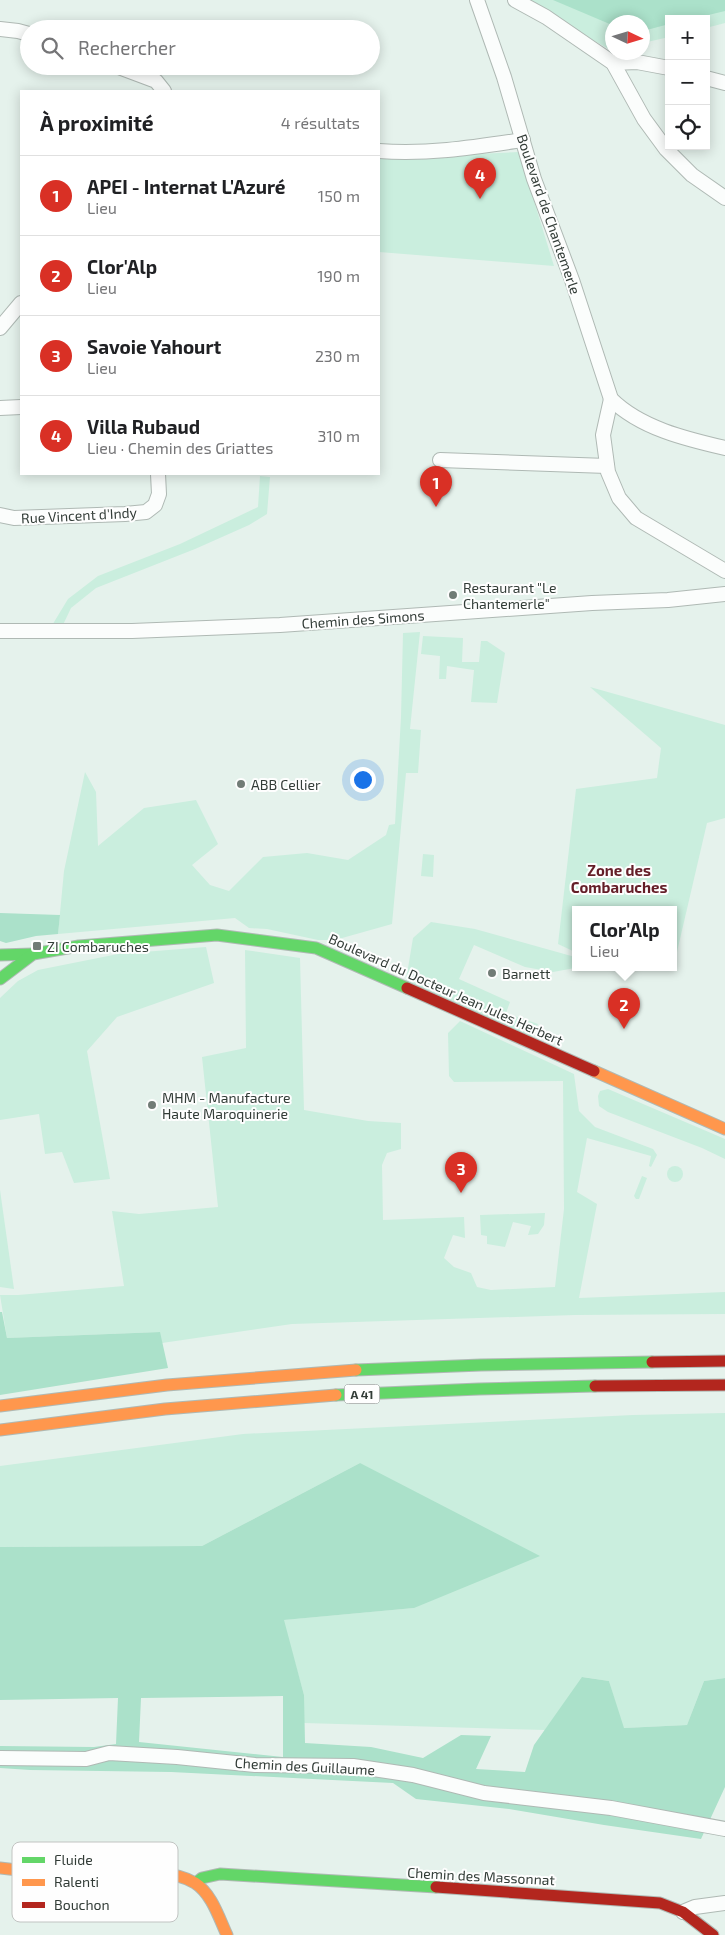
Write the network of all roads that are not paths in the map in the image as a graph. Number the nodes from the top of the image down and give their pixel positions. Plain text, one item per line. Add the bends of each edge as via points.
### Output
1 (477, 0) edge
2 (515, 0) edge
3 (0, 29) edge
4 (20, 32) edge
5 (613, 64) junction
6 (665, 67) edge
7 (138, 75) edge
8 (710, 79) edge
9 (725, 82) edge
10 (163, 90) edge
11 (524, 140) junction
12 (380, 151) edge
13 (725, 198) edge
14 (20, 304) edge
15 (0, 328) edge
16 (611, 399) junction
17 (20, 407) edge
18 (0, 408) edge
19 (622, 409) junction
20 (603, 428) junction
21 (725, 448) edge
22 (440, 460) dead end
23 (607, 466) junction
24 (158, 475) edge
25 (0, 515) edge
26 (725, 571) edge
27 (725, 594) edge
28 (0, 631) edge
29 (33, 954) junction
30 (0, 955) edge
31 (0, 979) edge
32 (725, 1129) edge
33 (725, 1361) edge
34 (725, 1385) edge
35 (0, 1406) edge
36 (0, 1430) edge
37 (0, 1758) edge
38 (725, 1829) edge
39 (239, 1876) junction
40 (178, 1877) edge
41 (196, 1884) junction
42 (206, 1895) junction
43 (725, 1904) edge
44 (683, 1912) junction
45 (227, 1935) edge
46 (713, 1935) edge

1 - 11 street, Boulevard de Chantemerle
2 - 5 street via 546,17
3 - 4 street
5 - 6 street via 637,62
5 - 13 street via 644,119 666,149 692,175
7 - 10 street via 156,82
8 - 9 street
11 - 12 street via 406,153
11 - 16 street, Boulevard de Chantemerle via 534,179 572,280
14 - 15 street
16 - 19 street
16 - 20 street
17 - 18 street
19 - 20 street
19 - 21 street via 652,426
20 - 23 street
22 - 23 street
23 - 26 street via 619,498 636,518
24 - 25 street, Rue Vincent d'Indy via 159,494 155,505 146,512 14,518
27 - 28 street, Chemin des Simons via 254,626 132,631
29 - 30 main road
29 - 31 main road, Boulevard du Docteur Jean Jules Herbert
29 - 32 main road, Boulevard du Docteur Jean Jules Herbert via 79,946 216,935 316,948
33 - 35 main road, A 41 via 336,1371 147,1387
34 - 36 main road, A 41 via 332,1395 158,1410
37 - 38 street, Chemin des Guillaume via 86,1759 110,1754 255,1764 353,1766 413,1775 484,1793 611,1808
39 - 41 main road, Chemin des Massonnat via 210,1875
39 - 42 main road, Chemin des Massonnat via 221,1882
39 - 44 main road, Chemin des Massonnat via 660,1903
40 - 41 main road
41 - 42 main road
42 - 45 main road
43 - 44 street via 694,1907
44 - 46 main road, Chemin des Massonnat

